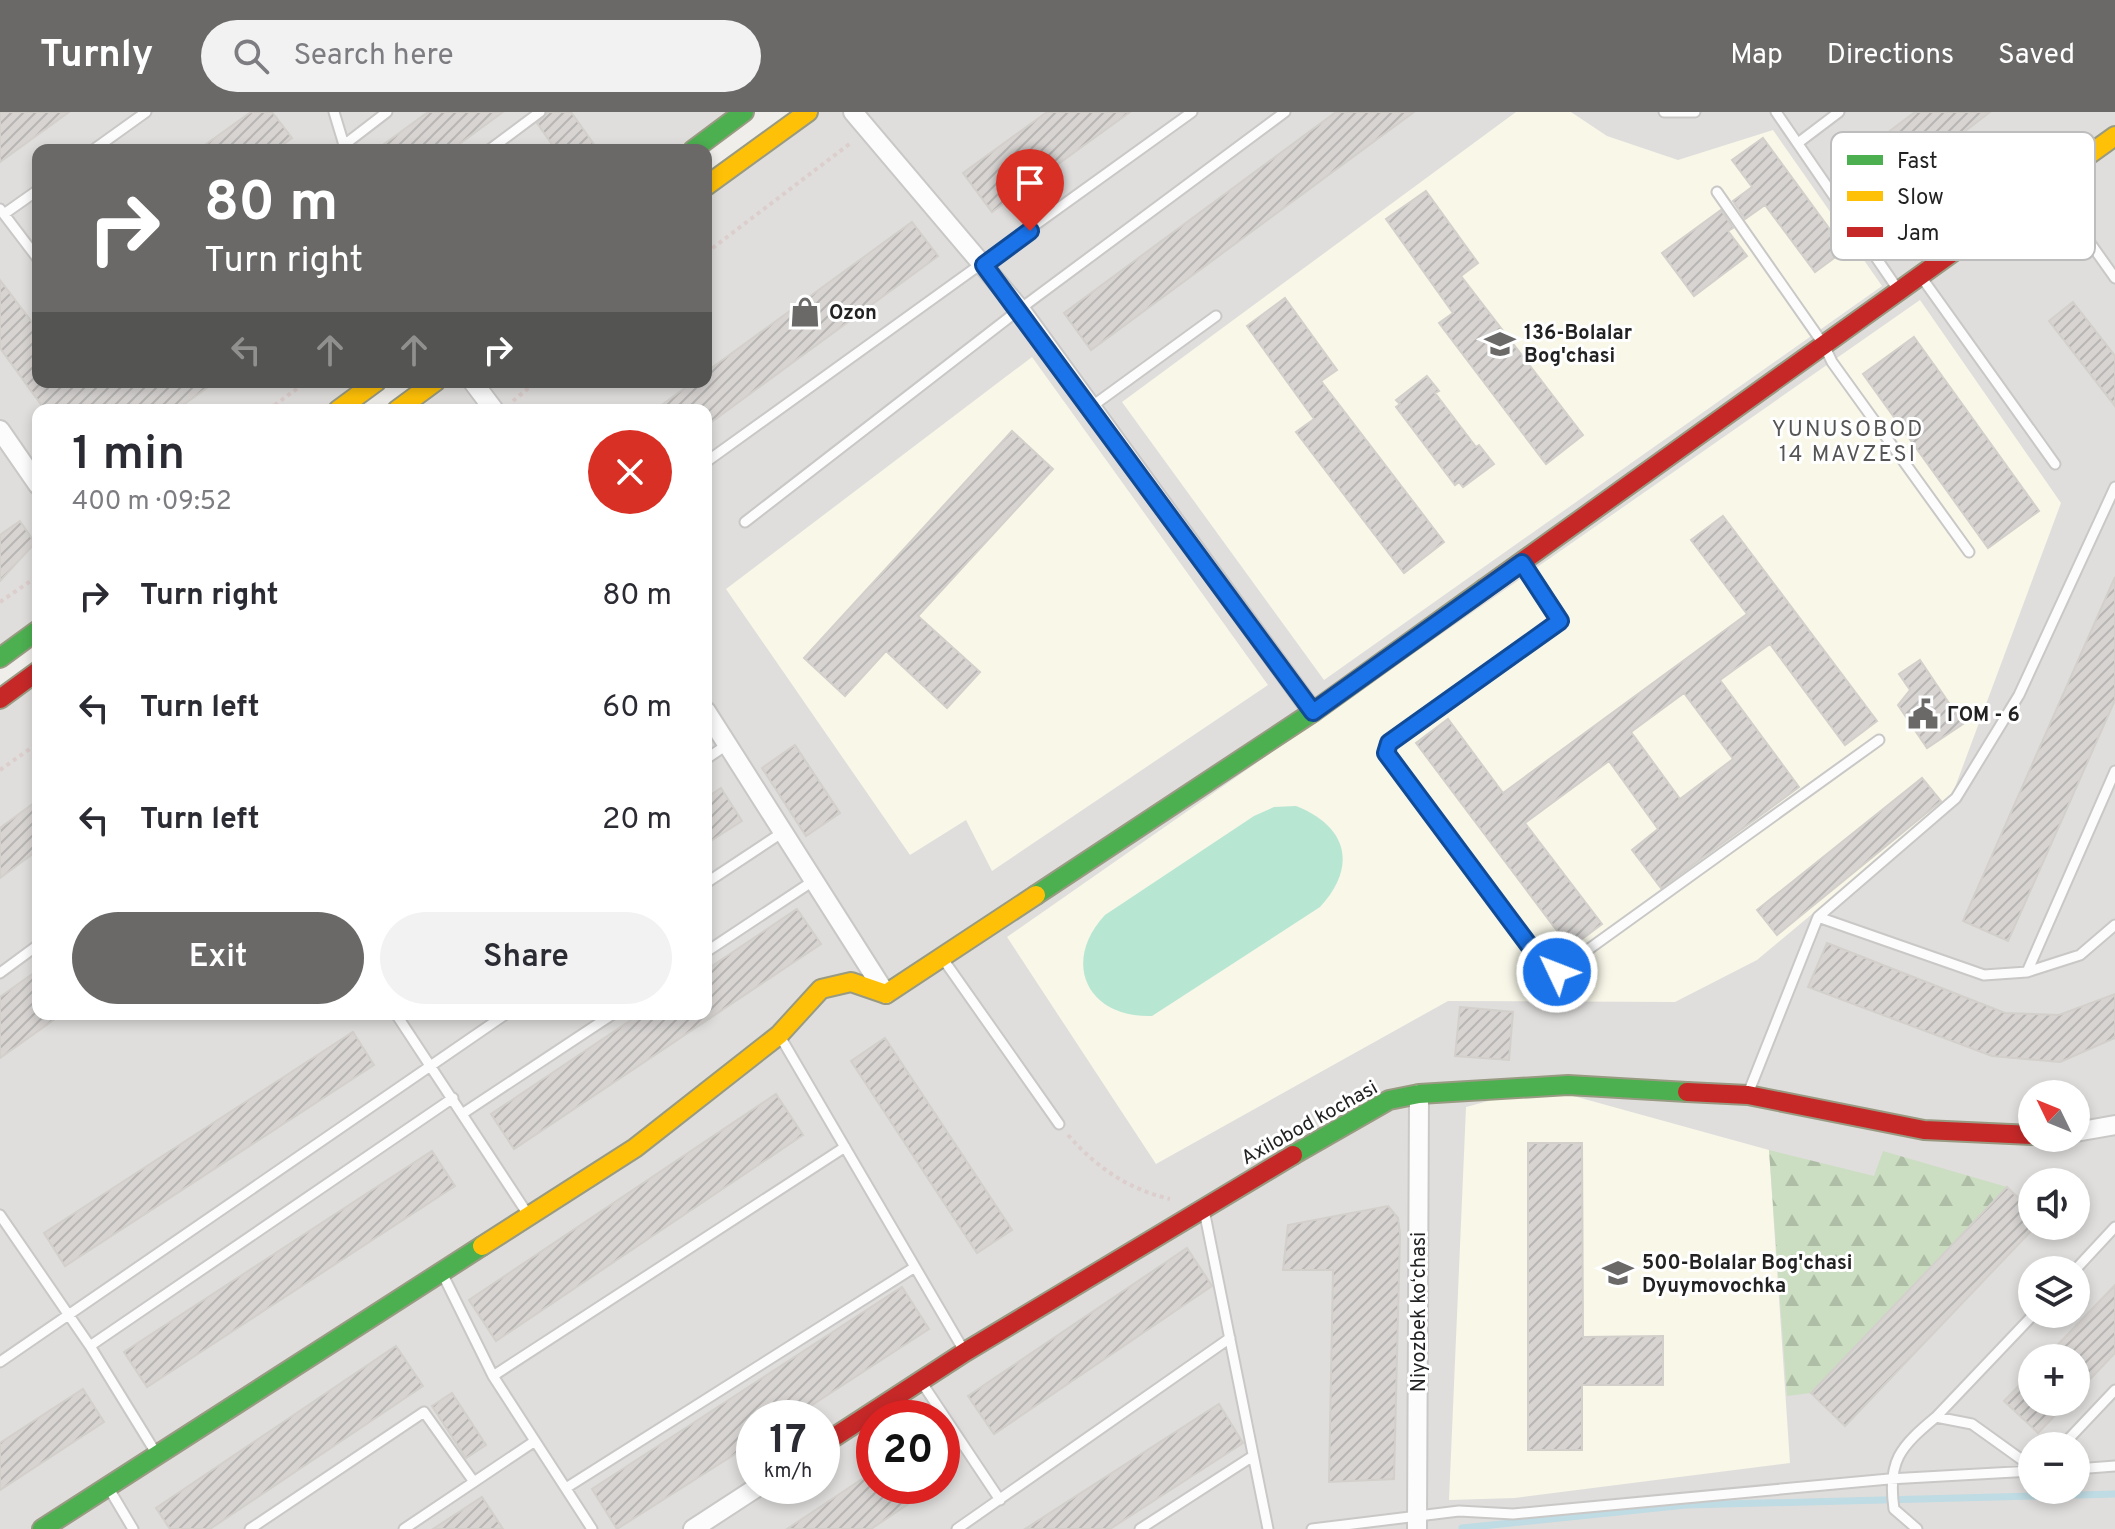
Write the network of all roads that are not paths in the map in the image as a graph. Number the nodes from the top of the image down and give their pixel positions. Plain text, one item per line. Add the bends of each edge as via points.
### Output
1 (146, 112) edge
2 (334, 112) edge
3 (387, 112) edge
4 (540, 112) edge
5 (744, 112) edge
6 (808, 112) edge
7 (853, 112) edge
8 (1192, 112) edge
9 (1285, 112) edge
10 (1664, 112) edge
11 (1695, 112) edge
12 (1776, 112) edge
13 (1839, 112) edge
14 (2115, 136) edge
15 (1798, 143) junction
16 (101, 144) edge
17 (341, 144) edge
18 (347, 144) edge
19 (497, 144) edge
20 (701, 144) edge
21 (2095, 151) edge
22 (712, 182) edge
23 (1717, 192) dead end
24 (1831, 192) edge
25 (32, 194) edge
26 (2, 212) edge
27 (2095, 250) edge
28 (32, 251) edge
29 (1878, 260) edge
30 (1947, 260) edge
31 (984, 265) junction
32 (1922, 278) junction
33 (2115, 278) edge
34 (1900, 293) junction
35 (1020, 309) junction
36 (1216, 316) dead end
37 (1824, 345) junction
38 (368, 388) edge
39 (427, 388) edge
40 (346, 404) edge
41 (405, 404) edge
42 (1091, 407) junction
43 (0, 430) edge
44 (712, 458) edge
45 (2055, 464) dead end
46 (32, 476) edge
47 (2115, 487) edge
48 (745, 522) dead end
49 (1969, 552) dead end
50 (1522, 563) junction
51 (32, 634) edge
52 (2, 653) edge
53 (32, 675) edge
54 (0, 699) edge
55 (1313, 712) junction
56 (712, 720) edge
57 (1879, 740) dead end
58 (728, 744) junction
59 (712, 755) edge
60 (2115, 771) edge
61 (783, 832) junction
62 (712, 879) edge
63 (813, 881) junction
64 (1818, 917) junction
65 (2115, 925) edge
66 (712, 948) edge
67 (32, 949) edge
68 (943, 959) junction
69 (2027, 972) junction
70 (0, 973) edge
71 (886, 994) junction
72 (400, 1020) edge
73 (497, 1020) edge
74 (604, 1020) edge
75 (779, 1035) junction
76 (428, 1065) junction
77 (1419, 1094) junction
78 (1748, 1095) junction
79 (453, 1098) junction
80 (462, 1114) junction
81 (1059, 1124) road end
82 (2115, 1125) edge
83 (2090, 1129) edge
84 (2018, 1134) edge
85 (845, 1147) junction
86 (1203, 1207) junction
87 (0, 1215) edge
88 (529, 1216) junction
89 (2115, 1227) edge
90 (2088, 1256) edge
91 (915, 1267) junction
92 (442, 1272) junction
93 (69, 1315) junction
94 (2021, 1328) edge
95 (1230, 1338) junction
96 (90, 1346) junction
97 (965, 1352) junction
98 (0, 1362) edge
99 (493, 1376) junction
100 (921, 1381) junction
101 (2115, 1390) edge
102 (1936, 1417) junction
103 (2075, 1432) edge
104 (840, 1433) edge
105 (535, 1441) junction
106 (156, 1453) junction
107 (1253, 1456) junction
108 (2115, 1456) edge
109 (2018, 1458) edge
110 (2110, 1467) edge
111 (2090, 1468) edge
112 (2018, 1470) edge
113 (1889, 1479) junction
114 (474, 1482) junction
115 (107, 1485) junction
116 (566, 1488) junction
117 (1000, 1500) junction
118 (736, 1501) edge
119 (1417, 1522) edge
120 (42, 1529) edge
121 (133, 1529) edge
122 (250, 1529) edge
123 (404, 1529) edge
124 (592, 1529) edge
125 (693, 1529) edge
126 (957, 1529) edge
127 (1140, 1529) edge
128 (1268, 1529) edge
129 (1312, 1529) edge
130 (1917, 1529) edge

1 - 16 lane
2 - 17 lane
3 - 18 lane
4 - 19 lane
5 - 20 street
6 - 22 street
7 - 31 street
8 - 31 lane
9 - 35 lane
10 - 11 lane
12 - 15 lane
13 - 15 lane
14 - 21 street
15 - 24 lane
23 - 37 lane
25 - 26 lane
26 - 28 lane
27 - 33 lane
29 - 34 lane
30 - 32 street
31 - 35 street
31 - 44 lane
32 - 34 street
32 - 45 lane
34 - 37 street
35 - 42 street
35 - 48 lane
36 - 42 lane
37 - 49 lane
37 - 50 street
38 - 40 street
39 - 41 street
42 - 55 street
43 - 46 street
47 - 64 lane via 2019,695 1956,798
50 - 55 street
50 - 57 lane via 1560,621 1389,743 1386,753 1543,964 1557,972
51 - 52 street
53 - 54 street
55 - 68 street
56 - 58 street
58 - 59 lane
58 - 61 street
60 - 69 lane
61 - 62 lane
61 - 63 street
63 - 66 lane
63 - 71 street
64 - 69 lane via 1972,972
64 - 78 lane
65 - 69 lane via 2080,955
67 - 70 lane
68 - 71 street
68 - 81 lane
71 - 75 street via 869,985 836,983 821,989
72 - 76 lane
73 - 76 lane
74 - 80 lane
75 - 85 lane
75 - 88 street via 635,1148
76 - 79 lane
76 - 93 lane
77 - 78 street, Axilobod kochasi via 1568,1085
77 - 86 street, Axilobod kochasi via 1362,1113
77 - 119 street, Niyozbek koʻchasi
78 - 84 street, Axilobod kochasi via 1924,1130
79 - 80 lane
79 - 96 lane
80 - 88 lane
82 - 83 street
85 - 91 lane
85 - 99 lane
86 - 95 lane
86 - 97 street, Axilobod kochasi
87 - 93 lane
88 - 92 street
89 - 90 lane
91 - 97 lane
91 - 116 lane
92 - 99 lane
92 - 106 street
93 - 96 lane
93 - 98 lane
94 - 102 lane
95 - 107 lane
95 - 117 lane
96 - 106 lane
97 - 100 street, Axilobod kochasi
99 - 105 lane
100 - 104 street, Axilobod kochasi
100 - 117 lane
101 - 103 lane
102 - 109 lane via 1972,1424
102 - 113 lane via 1907,1442
105 - 114 lane
105 - 116 lane
106 - 115 street
107 - 127 lane
107 - 128 lane
108 - 110 lane
110 - 111 lane
112 - 113 lane
113 - 119 lane via 1513,1514 1459,1511
113 - 130 lane via 1894,1509
114 - 122 lane via 424,1412
114 - 123 lane
115 - 120 street
115 - 121 lane
116 - 124 lane
117 - 126 lane
118 - 125 street
119 - 129 lane

